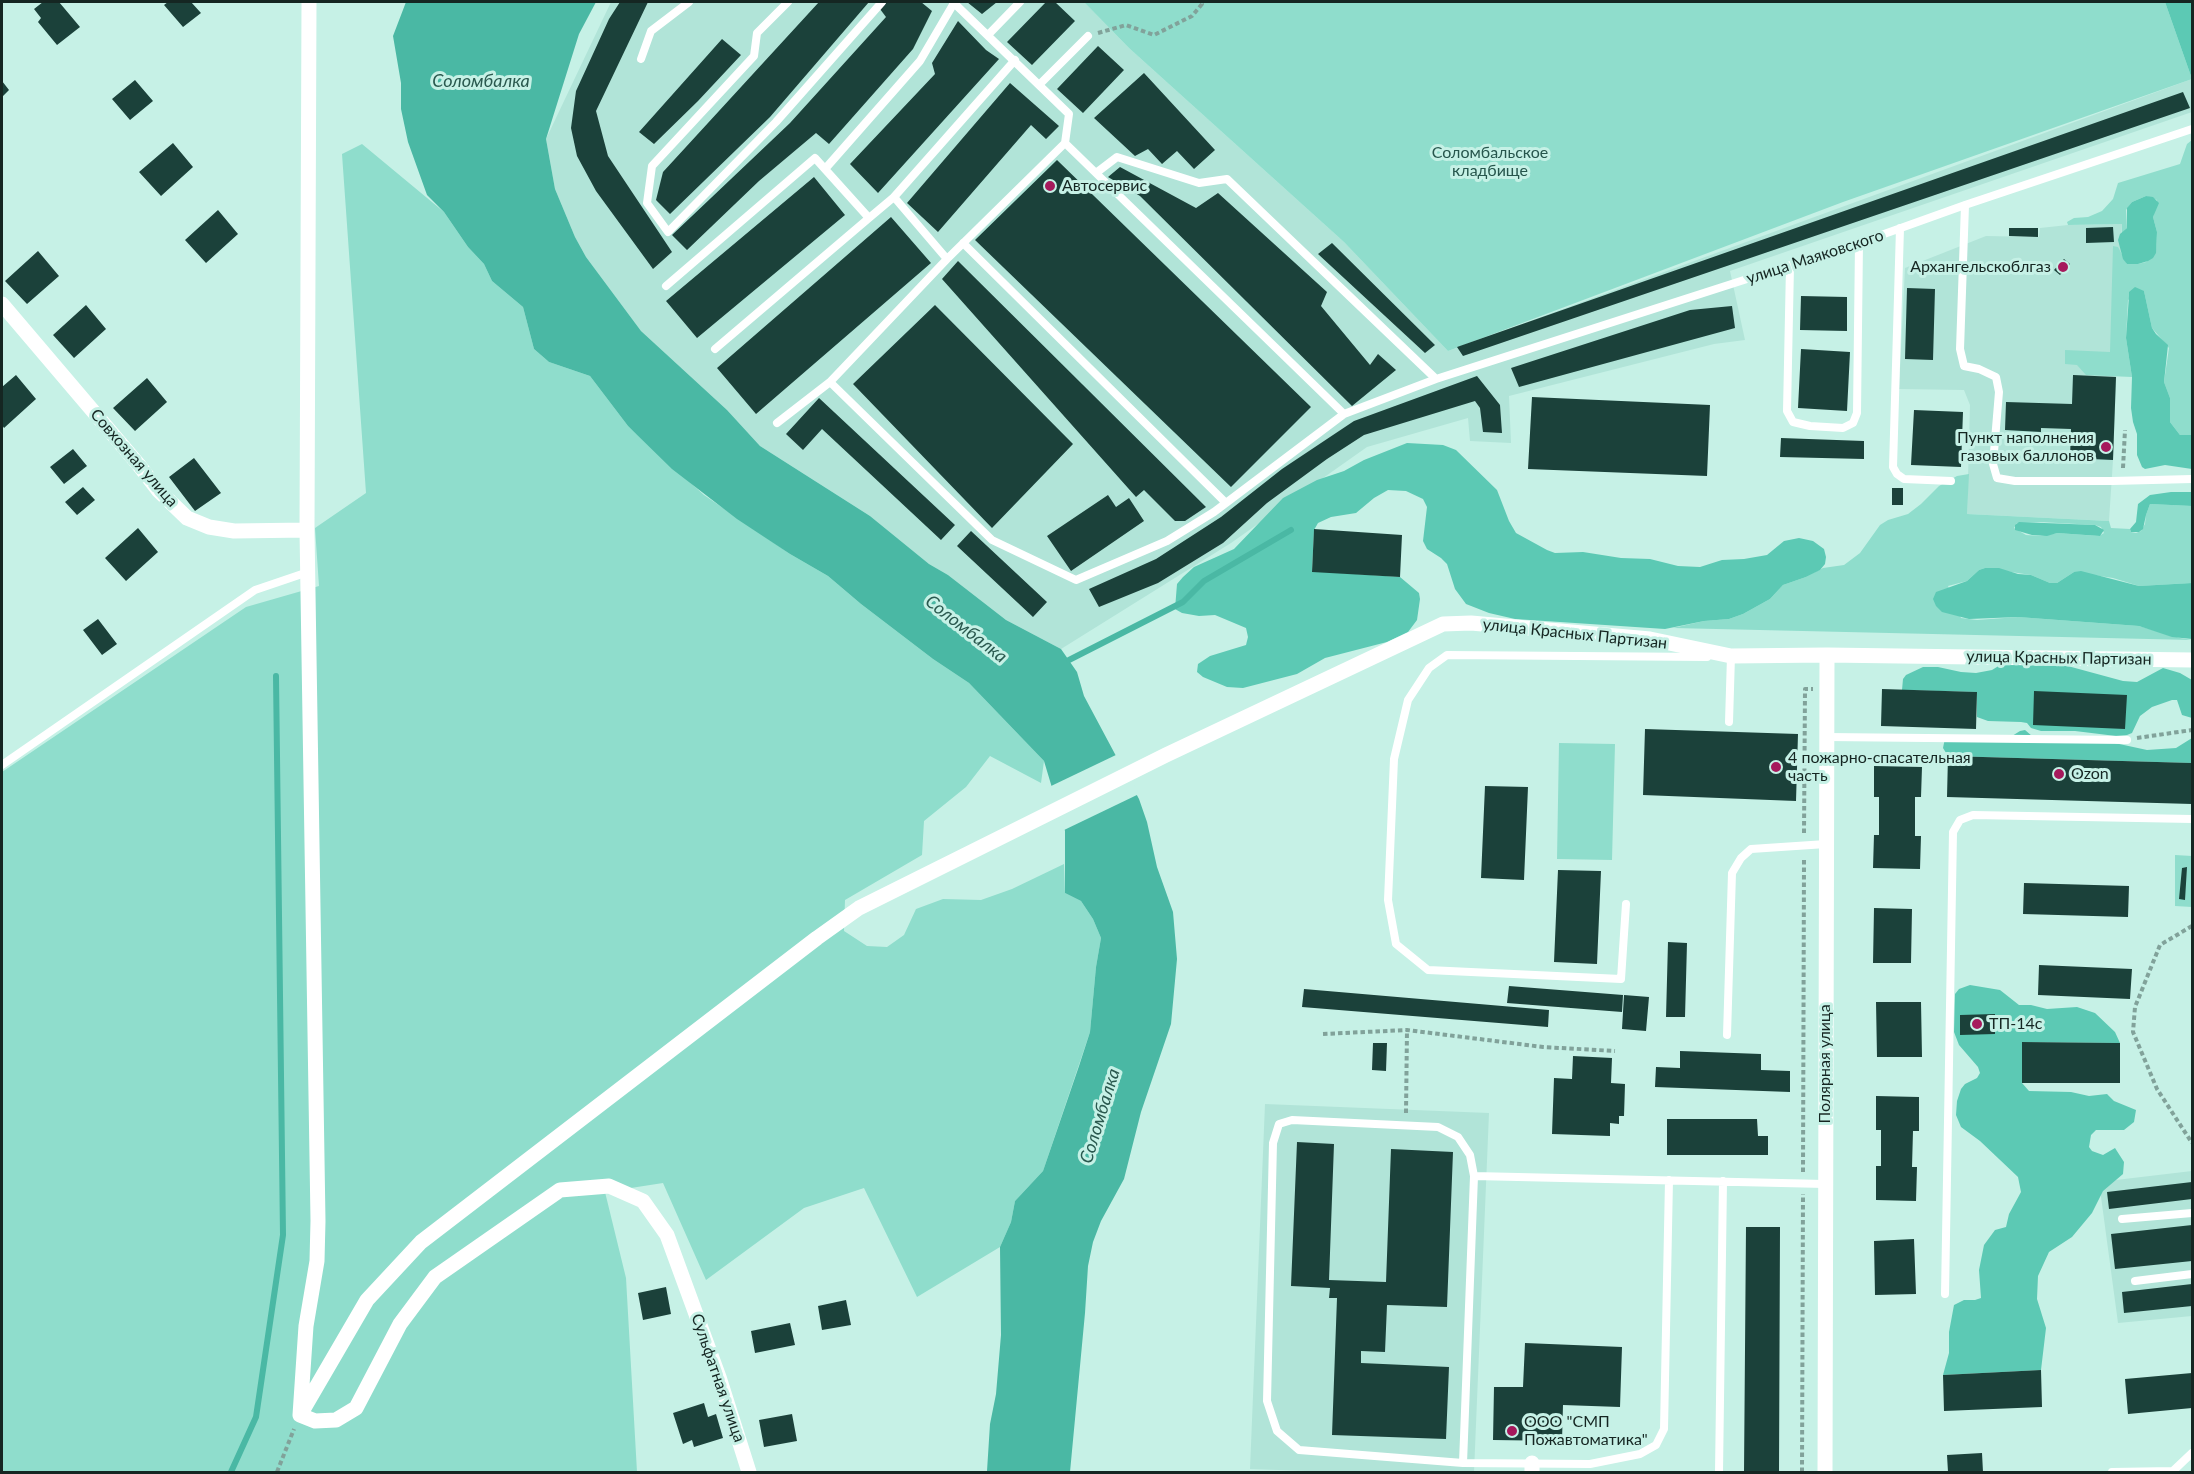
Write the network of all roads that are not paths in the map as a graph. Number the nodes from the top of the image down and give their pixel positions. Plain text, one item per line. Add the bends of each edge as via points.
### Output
1 (309, 2) edge
2 (689, 2) edge
3 (788, 2) edge
4 (882, 2) edge
5 (953, 2) edge
6 (1020, 2) edge
7 (988, 35) junction
8 (1088, 36) road end
9 (641, 59) dead end
10 (1015, 60) junction
11 (1039, 85) junction
12 (2193, 129) edge
13 (1065, 143) junction
14 (825, 169) junction
15 (1096, 173) junction
16 (894, 197) junction
17 (1965, 205) junction
18 (869, 218) junction
19 (1900, 228) junction
20 (963, 243) junction
21 (1859, 243) junction
22 (947, 259) junction
23 (1790, 266) junction
24 (666, 286) dead end
25 (2, 304) edge
26 (715, 349) dead end
27 (1436, 380) junction
28 (830, 382) junction
29 (1344, 414) junction
30 (777, 423) dead end
31 (2193, 479) edge
32 (1951, 481) dead end
33 (1226, 503) junction
34 (307, 530) junction
35 (308, 572) junction
36 (1827, 655) junction
37 (1731, 656) junction
38 (2193, 660) edge
39 (1729, 722) dead end
40 (1827, 737) junction
41 (2127, 740) road end
42 (2, 765) edge
43 (2193, 819) edge
44 (1827, 844) junction
45 (1626, 904) dead end
46 (1727, 1035) dead end
47 (1474, 1176) junction
48 (1669, 1180) junction
49 (1723, 1182) junction
50 (1825, 1184) junction
51 (2193, 1213) edge
52 (2122, 1219) dead end
53 (2193, 1274) edge
54 (2135, 1281) dead end
55 (1946, 1294) dead end
56 (300, 1415) junction
57 (2193, 1453) edge
58 (1463, 1463) junction
59 (1532, 1468) edge
60 (748, 1473) edge
61 (1719, 1473) edge
62 (1825, 1473) edge
63 (2112, 1473) edge

1 - 34 street
2 - 9 lane via 651,31
3 - 4 lane via 757,33 754,56 652,166 647,203 668,232 777,122
5 - 7 lane
5 - 14 lane via 920,61
6 - 7 lane
7 - 10 lane
8 - 11 lane
10 - 11 lane
10 - 16 lane
11 - 13 lane via 1069,114
12 - 17 lane, улица Маяковского
13 - 15 lane
13 - 20 lane
14 - 18 lane
14 - 24 lane via 815,158
15 - 27 lane via 1117,158 1199,183 1227,179
15 - 29 lane
16 - 18 lane
16 - 22 lane
17 - 19 lane, улица Маяковского
17 - 31 lane via 1960,349 1964,366 1996,377 1999,392 1993,464 1997,478
18 - 26 lane
19 - 21 lane, улица Маяковского
19 - 32 lane via 1893,467 1904,479
20 - 22 lane
20 - 33 lane
21 - 23 lane, улица Маяковского
21 - 23 lane via 1857,413 1853,423 1843,428 1793,422 1787,411
22 - 28 lane
23 - 27 lane, улица Маяковского
25 - 34 street, Совхозная улица via 158,490 187,518 234,531
27 - 29 lane, улица Маяковского
28 - 30 lane
28 - 33 lane, улица Маяковского via 992,540 1076,580 1167,541
29 - 33 lane, улица Маяковского
34 - 35 street
35 - 42 lane via 255,590
35 - 56 street via 318,1221
36 - 37 street, улица Красных Партизан
36 - 38 street, улица Красных Партизан
36 - 40 street, Полярная улица
37 - 39 lane
37 - 45 lane via 1447,656 1429,668 1408,700 1394,759 1388,900 1396,944 1428,970 1620,979
37 - 56 street, улица Красных Партизан via 1650,639 1471,623 1443,624 1032,820 859,908 422,1242 367,1299
40 - 41 lane
40 - 44 street, Полярная улица
43 - 55 lane via 1973,815 1960,820 1953,832
44 - 46 lane via 1751,849 1732,873
44 - 50 street, Полярная улица
47 - 48 lane
47 - 58 lane
47 - 58 lane via 1470,1155 1458,1137 1438,1127 1292,1120 1279,1124 1273,1143 1267,1401 1277,1431 1299,1450
48 - 49 lane
48 - 59 lane via 1664,1429 1656,1445 1640,1454 1590,1464
49 - 50 lane
49 - 61 lane
50 - 62 street, Полярная улица
51 - 52 lane
53 - 54 lane
56 - 60 street, Сульфатная улица via 315,1421 336,1420 356,1408 400,1324 435,1277 561,1190 609,1186 643,1201 667,1235 719,1377
57 - 63 lane via 2173,1471
58 - 59 lane

